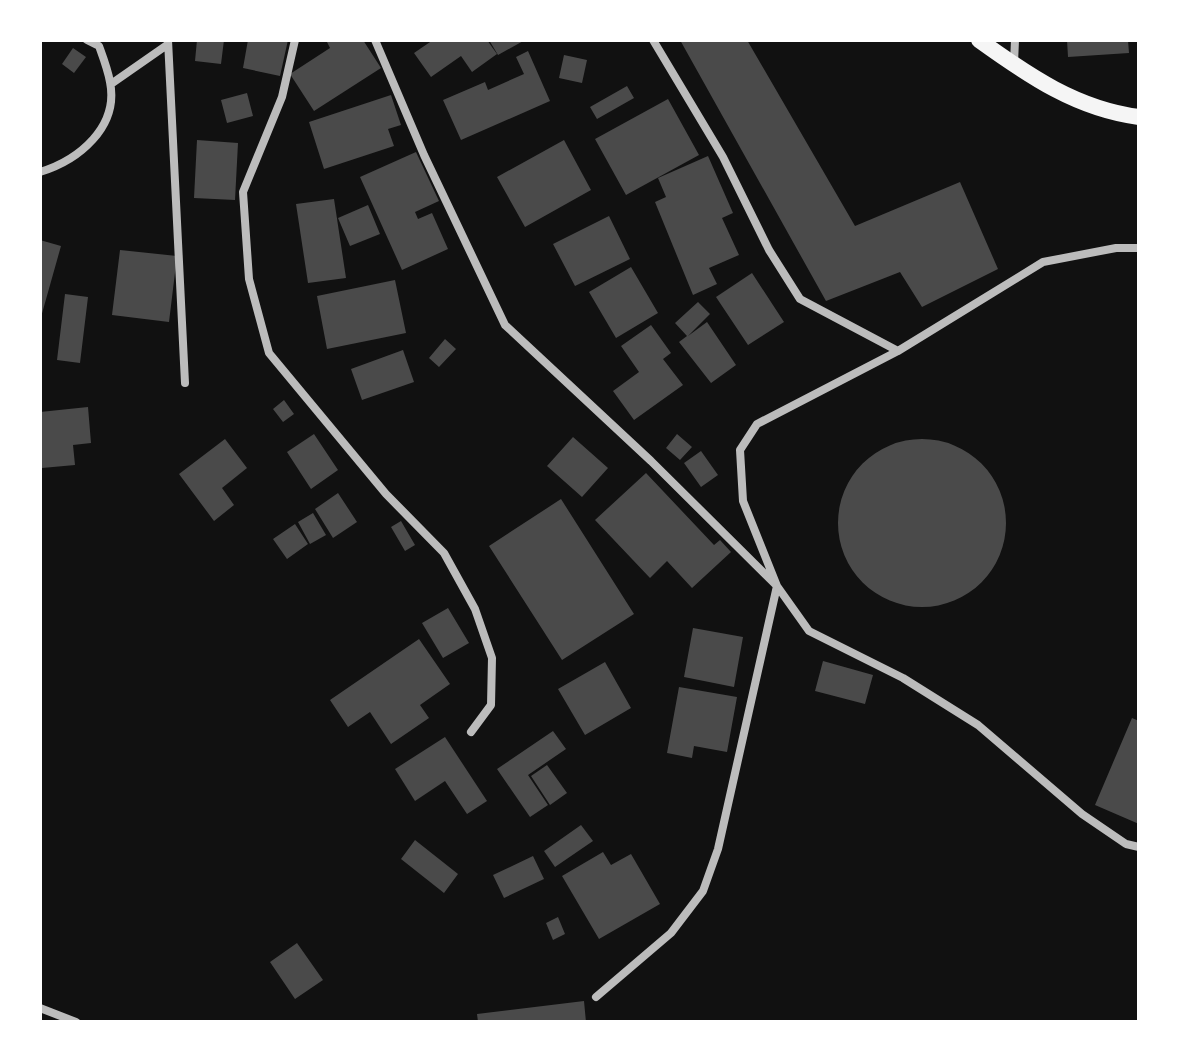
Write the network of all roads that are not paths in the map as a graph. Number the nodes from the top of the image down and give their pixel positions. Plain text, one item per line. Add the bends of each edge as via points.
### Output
1 (87, 40) edge
2 (295, 40) edge
3 (375, 40) edge
4 (653, 40) edge
5 (979, 40) edge
6 (1015, 40) edge
7 (168, 43) edge
8 (1015, 68) junction
9 (111, 84) junction
10 (1139, 117) edge
11 (40, 172) edge
12 (1139, 248) edge
13 (898, 351) junction
14 (185, 383) dead end
15 (777, 586) junction
16 (471, 732) dead end
17 (1139, 847) edge
18 (596, 997) dead end
19 (40, 1008) edge
20 (76, 1022) edge

1 - 9 street via 99,46
2 - 16 street via 282,97 243,192 249,279 269,353 386,494 444,553 475,609 492,658 491,705
3 - 15 street via 505,325
4 - 13 street via 800,299
5 - 8 main road
6 - 8 street
7 - 9 street
7 - 14 street
8 - 10 main road via 1075,101
9 - 11 street via 108,120 92,141 59,166
12 - 13 street via 1043,262
13 - 15 street via 757,424 740,450 743,501
15 - 17 street via 809,631 903,678 978,725 1082,814
15 - 18 street via 718,849 703,891 671,933
19 - 20 street

